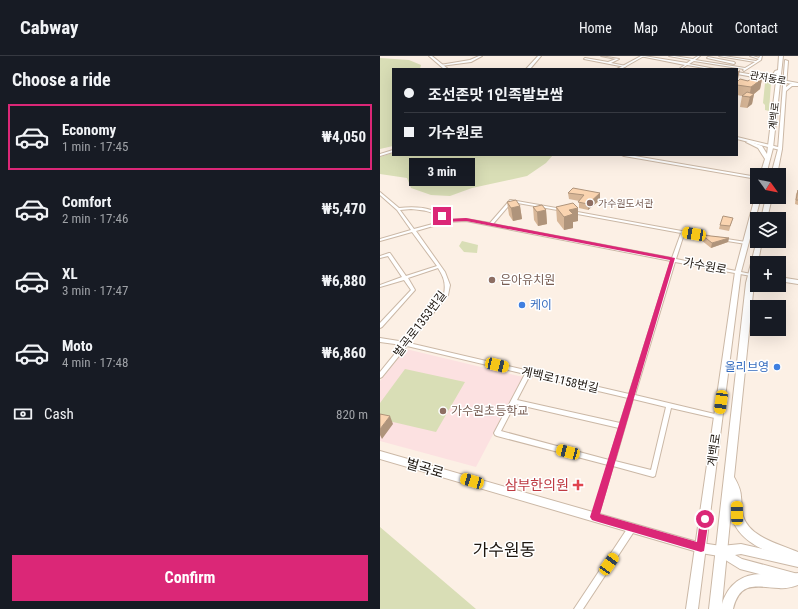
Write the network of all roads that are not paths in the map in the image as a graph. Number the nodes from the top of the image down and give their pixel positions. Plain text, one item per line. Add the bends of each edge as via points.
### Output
1 (430, 56) edge
2 (481, 56) edge
3 (540, 56) edge
4 (590, 56) edge
5 (602, 56) edge
6 (642, 56) edge
7 (670, 56) edge
8 (686, 56) edge
9 (699, 56) edge
10 (711, 56) edge
11 (720, 56) edge
12 (727, 56) edge
13 (744, 56) edge
14 (751, 56) edge
15 (787, 56) edge
16 (760, 57) edge
17 (780, 57) edge
18 (682, 58) junction
19 (708, 58) junction
20 (739, 59) junction
21 (693, 60) junction
22 (703, 62) junction
23 (756, 62) junction
24 (608, 63) junction
25 (734, 63) junction
26 (687, 64) junction
27 (441, 65) junction
28 (625, 66) junction
29 (729, 66) junction
30 (445, 68) edge
31 (529, 68) edge
32 (622, 68) edge
33 (681, 68) edge
34 (709, 68) edge
35 (746, 69) junction
36 (780, 70) junction
37 (738, 73) edge
38 (754, 76) junction
39 (778, 80) junction
40 (785, 82) junction
41 (798, 85) edge
42 (777, 87) junction
43 (785, 90) junction
44 (738, 138) edge
45 (772, 140) junction
46 (748, 142) junction
47 (771, 148) junction
48 (780, 149) junction
49 (392, 150) edge
50 (380, 154) edge
51 (630, 156) edge
52 (768, 159) junction
53 (765, 168) edge
54 (776, 168) edge
55 (750, 177) edge
56 (380, 193) edge
57 (385, 198) junction
58 (380, 200) edge
59 (756, 204) edge
60 (398, 209) junction
61 (447, 221) junction
62 (491, 224) junction
63 (413, 230) junction
64 (683, 232) junction
65 (710, 237) edge
66 (717, 238) edge
67 (380, 240) edge
68 (746, 243) junction
69 (380, 257) edge
70 (673, 259) junction
71 (438, 267) junction
72 (738, 272) junction
73 (750, 274) edge
74 (405, 278) junction
75 (786, 280) edge
76 (798, 282) edge
77 (380, 286) edge
78 (752, 292) edge
79 (380, 326) edge
80 (380, 340) edge
81 (406, 344) junction
82 (528, 372) junction
83 (380, 376) edge
84 (631, 396) junction
85 (513, 401) junction
86 (669, 405) junction
87 (719, 417) junction
88 (622, 426) junction
89 (380, 455) edge
90 (611, 463) junction
91 (729, 477) junction
92 (595, 517) junction
93 (632, 528) junction
94 (701, 548) junction
95 (721, 551) junction
96 (798, 558) edge
97 (798, 562) edge
98 (798, 579) edge
99 (578, 609) edge
100 (692, 609) edge
101 (715, 609) edge
102 (727, 609) edge

1 - 27 main road
2 - 27 street via 471,61
3 - 31 main road
4 - 24 street via 585,59
5 - 24 street via 618,59
6 - 26 street
6 - 28 main road
7 - 18 street
8 - 18 street
9 - 21 street
10 - 19 street
11 - 12 street
12 - 20 street
13 - 20 street
14 - 16 street
15 - 40 main road, 계백로
16 - 23 street
17 - 36 main road, 계백로
18 - 21 street
19 - 22 street
19 - 25 street
20 - 23 street
20 - 25 street
21 - 22 street
21 - 26 street
22 - 29 street
23 - 35 street
24 - 28 street
25 - 29 street
26 - 33 street
26 - 34 street
27 - 30 main road
28 - 32 main road
29 - 35 street
35 - 37 street
36 - 38 main road via 773,77
36 - 39 main road, 계백로
37 - 38 street, 관저동로
38 - 39 street, 관저동로
38 - 42 main road via 772,82
39 - 40 street, 관저동로
39 - 42 main road, 계백로
40 - 41 street, 관저동로
40 - 43 main road, 계백로
41 - 43 main road via 791,85
42 - 45 main road, 계백로
43 - 48 main road, 계백로
44 - 46 main road
45 - 46 main road
45 - 47 main road, 계백로
46 - 47 main road
46 - 52 main road via 760,148
47 - 48 main road
47 - 52 main road, 계백로
48 - 54 main road, 계백로
49 - 50 main road
51 - 55 street
52 - 53 main road, 계백로
56 - 57 street, 벌곡로1353번길
57 - 58 street
57 - 60 street, 벌곡로1353번길
59 - 68 main road, 계백로
60 - 61 street via 435,212
60 - 63 street, 벌곡로1353번길
61 - 62 street, 가수원로 via 466,220
61 - 63 street, 가수원로
62 - 64 street via 511,201
62 - 70 street, 가수원로
63 - 67 street, 가수원로
63 - 71 street, 벌곡로1353번길
64 - 65 street
64 - 70 street
66 - 68 street
68 - 72 main road, 계백로
69 - 74 street via 389,254
70 - 72 street, 가수원로
70 - 84 street
71 - 74 street
71 - 81 street, 벌곡로1353번길 via 448,284 446,294
72 - 73 street, 가수원로
72 - 87 main road, 계백로
74 - 77 street
74 - 79 street via 412,290
75 - 76 main road
78 - 91 main road, 계백로
80 - 81 street, 계백로1158번길
81 - 82 street, 계백로1158번길
81 - 83 street, 벌곡로1353번길
82 - 84 street, 계백로1158번길
82 - 85 street
84 - 86 street, 계백로1158번길
84 - 88 street
85 - 88 street
85 - 90 street via 497,433
86 - 87 street, 계백로1158번길
86 - 90 street via 654,474
87 - 94 main road, 계백로
88 - 90 street
89 - 92 main road, 벌곡로
90 - 92 street
91 - 95 main road, 계백로
91 - 96 main road via 736,498 740,524 744,530 759,541
92 - 93 main road, 벌곡로
93 - 94 main road, 벌곡로
93 - 99 street
94 - 95 main road, 벌곡로
94 - 100 main road, 계백로
95 - 97 main road via 741,549
95 - 98 main road via 740,564
95 - 101 main road, 계백로
98 - 102 main road via 783,582 750,580 740,585 728,602

